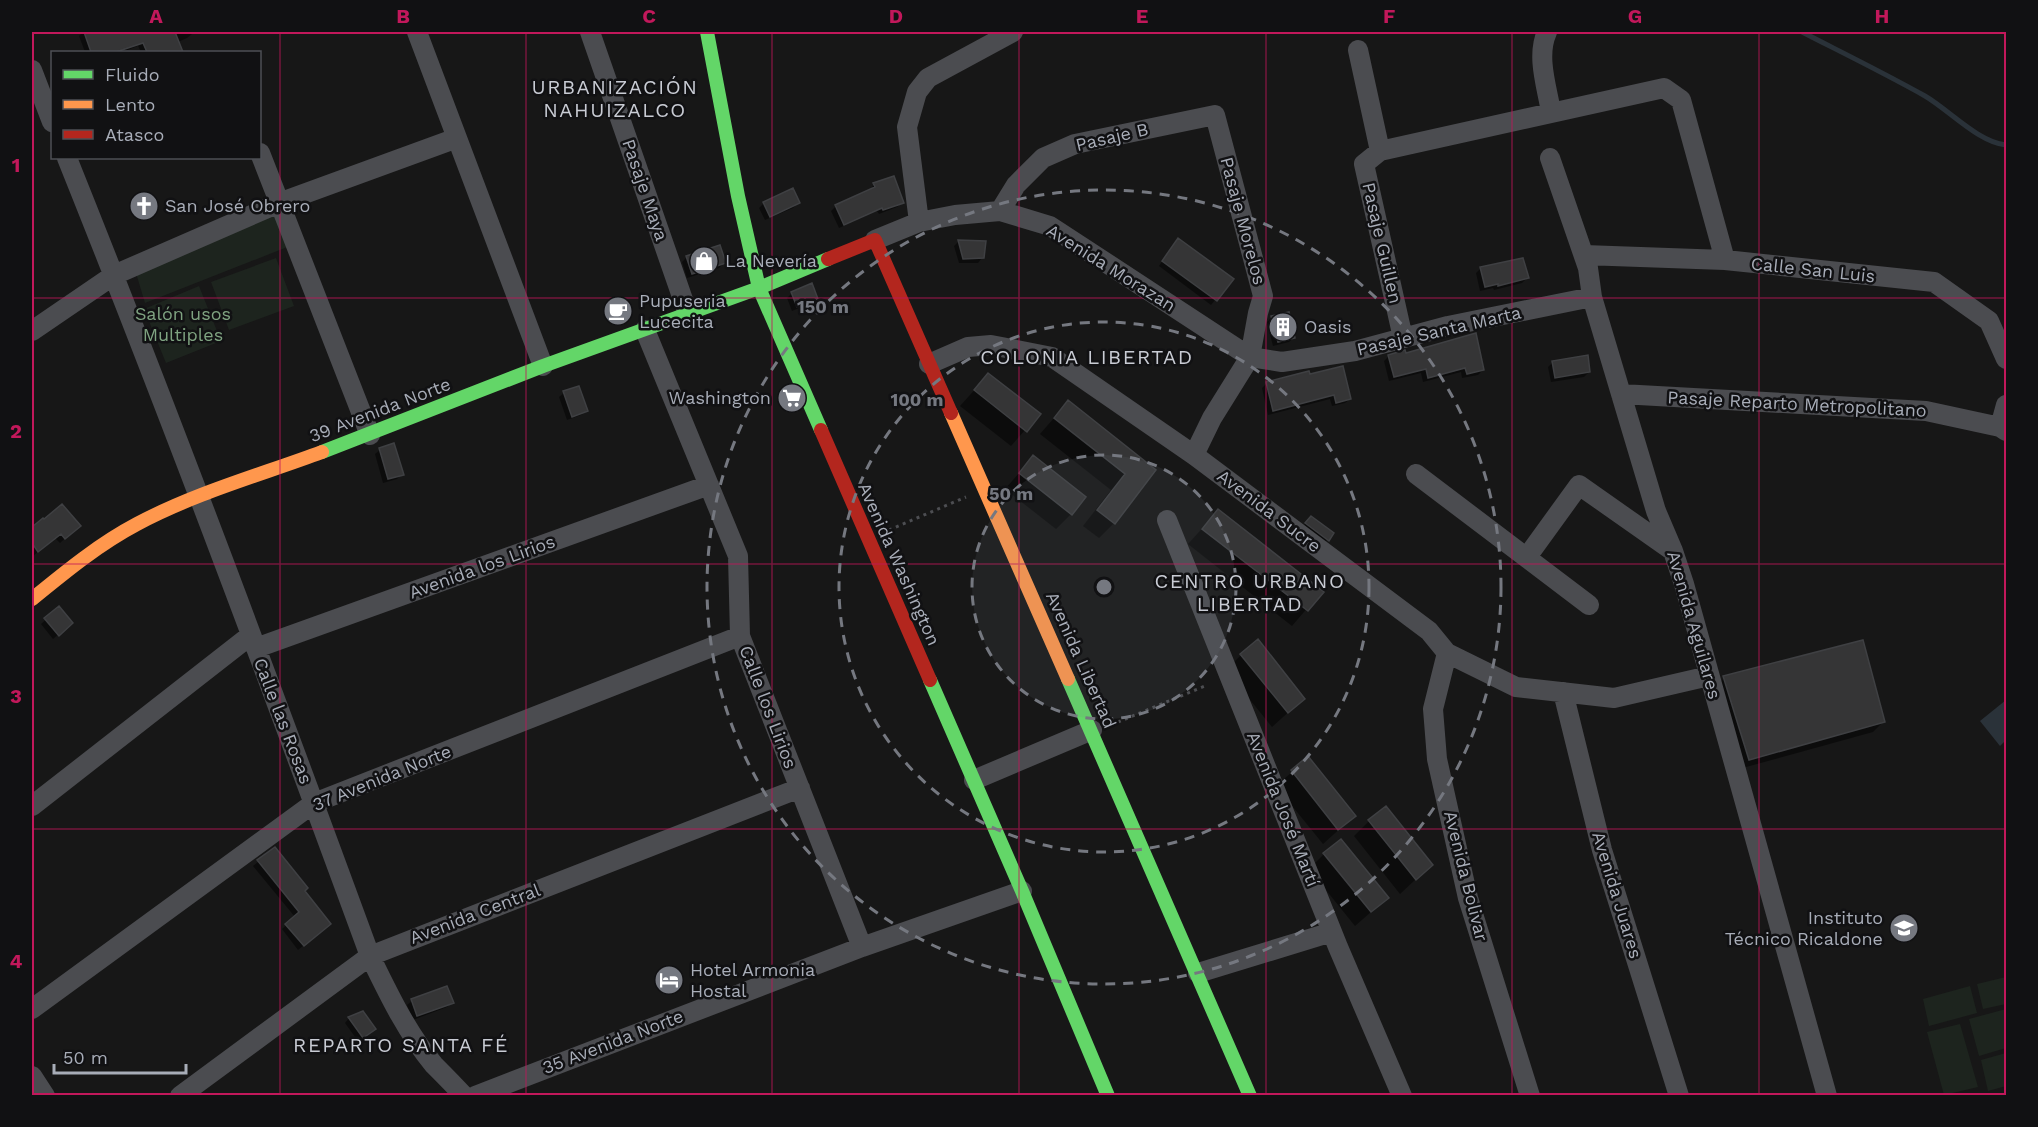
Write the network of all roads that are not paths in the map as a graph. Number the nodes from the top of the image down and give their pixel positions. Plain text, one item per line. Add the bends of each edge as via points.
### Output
1 (417, 32) edge
2 (590, 32) edge
3 (707, 32) edge
4 (1013, 32) edge
5 (1547, 32) edge
6 (1358, 50) dead end
7 (32, 70) edge
8 (1551, 112) junction
9 (1215, 115) joint
10 (51, 119) edge
11 (457, 138) junction
12 (1380, 151) junction
13 (261, 156) edge
14 (1550, 158) dead end
15 (67, 159) edge
16 (279, 203) junction
17 (1000, 211) junction
18 (919, 222) junction
19 (875, 240) junction
20 (1584, 255) junction
21 (1725, 260) junction
22 (114, 275) junction
23 (759, 288) junction
24 (1592, 297) junction
25 (688, 314) junction
26 (645, 330) junction
27 (32, 331) edge
28 (1403, 338) junction
29 (1250, 357) junction
30 (2007, 359) edge
31 (929, 364) junction
32 (543, 366) junction
33 (1621, 394) junction
34 (2007, 405) edge
35 (2003, 429) edge
36 (370, 435) junction
37 (1194, 455) junction
38 (1416, 474) dead end
39 (709, 485) junction
40 (198, 497) junction
41 (1167, 520) dead end
42 (1673, 551) junction
43 (1527, 557) junction
44 (32, 599) edge
45 (1589, 605) dead end
46 (740, 636) junction
47 (253, 642) junction
48 (1447, 653) junction
49 (1709, 676) junction
50 (1563, 692) junction
51 (1100, 728) junction
52 (974, 780) junction
53 (800, 788) junction
54 (314, 803) junction
55 (32, 806) edge
56 (1022, 891) junction
57 (1332, 932) junction
58 (862, 946) junction
59 (370, 956) junction
60 (1198, 973) junction
61 (32, 1009) edge
62 (32, 1076) edge
63 (45, 1095) edge
64 (180, 1095) edge
65 (464, 1095) edge
66 (475, 1095) edge
67 (1108, 1095) edge
68 (1250, 1095) edge
69 (1402, 1095) edge
70 (1530, 1095) edge
71 (1679, 1095) edge
72 (1827, 1095) edge

1 - 11 street
2 - 25 street, Pasaje Maya
3 - 23 street, Avenida Washington
4 - 18 street via 928,78 917,92 908,127
5 - 8 street via 1542,62
6 - 12 street
7 - 10 street
8 - 12 street
8 - 21 street via 1664,88 1681,100
9 - 17 street, Pasaje B via 1075,144 1043,158 1016,185
9 - 29 street, Pasaje Morelos via 1263,296
11 - 16 street
11 - 32 street
12 - 28 street, Pasaje Guillen via 1364,164
13 - 16 street
14 - 20 street, Avenida Aguilares
15 - 22 street, Calle las Rosas
16 - 22 street
16 - 36 street
17 - 18 street, Avenida Morazan
17 - 29 street, Avenida Morazan via 1050,226
18 - 19 street, Avenida Morazan
19 - 23 street, Avenida Morazan
19 - 31 street, Avenida Libertad
20 - 21 street, Calle San Luis
20 - 24 street, Avenida Aguilares
21 - 30 street, Calle San Luis via 1934,282 1989,321
22 - 27 street
22 - 40 street, Calle las Rosas
23 - 25 street, 39 Avenida Norte
23 - 52 street, Avenida Washington
24 - 28 street, Pasaje Santa Marta
24 - 33 street, Avenida Aguilares
25 - 26 street, 39 Avenida Norte
26 - 32 street, 39 Avenida Norte
26 - 39 street, Calle los Lirios
28 - 29 street, Pasaje Santa Marta via 1355,351 1282,362
29 - 37 street, Pasaje Morelos
31 - 37 street, Avenida Sucre via 968,347 991,345 1052,357
31 - 51 street, Avenida Libertad
32 - 36 street, 39 Avenida Norte
33 - 35 street, Pasaje Reparto Metropolitano via 1926,411
33 - 42 street, Avenida Aguilares via 1656,511
34 - 35 street
36 - 40 street, 39 Avenida Norte
37 - 48 street, Avenida Sucre via 1429,631
38 - 43 street
39 - 46 street, Calle los Lirios via 738,556
39 - 47 street, Avenida los Lirios
40 - 44 street, 39 Avenida Norte via 128,529 85,556
40 - 47 street, Calle las Rosas
41 - 57 street, Avenida José Martí
42 - 43 street via 1579,485
42 - 49 street, Avenida Aguilares
43 - 45 street
46 - 53 street, Calle los Lirios
46 - 54 street, 37 Avenida Norte
47 - 54 street, Calle las Rosas
47 - 55 street, Avenida los Lirios
48 - 50 street, Avenida Sucre via 1516,687
48 - 70 street, Avenida Bolivar via 1433,709 1437,759 1468,898
49 - 50 street, Avenida Sucre via 1614,698
49 - 72 street, Avenida Aguilares
50 - 71 street, Avenida Juares via 1602,850
51 - 52 street
51 - 60 street, Avenida Libertad
52 - 56 street, Avenida Washington
53 - 58 street, Calle los Lirios
53 - 59 street, Avenida Central
54 - 59 street, Calle las Rosas
54 - 61 street, 37 Avenida Norte
56 - 58 street, 35 Avenida Norte
56 - 67 street, Avenida Washington
57 - 60 street
57 - 69 street, Avenida José Martí
58 - 66 street, 35 Avenida Norte
59 - 64 street, Avenida Central
59 - 65 street, Calle las Rosas via 407,1026 433,1063
60 - 68 street, Avenida Libertad
62 - 63 street

